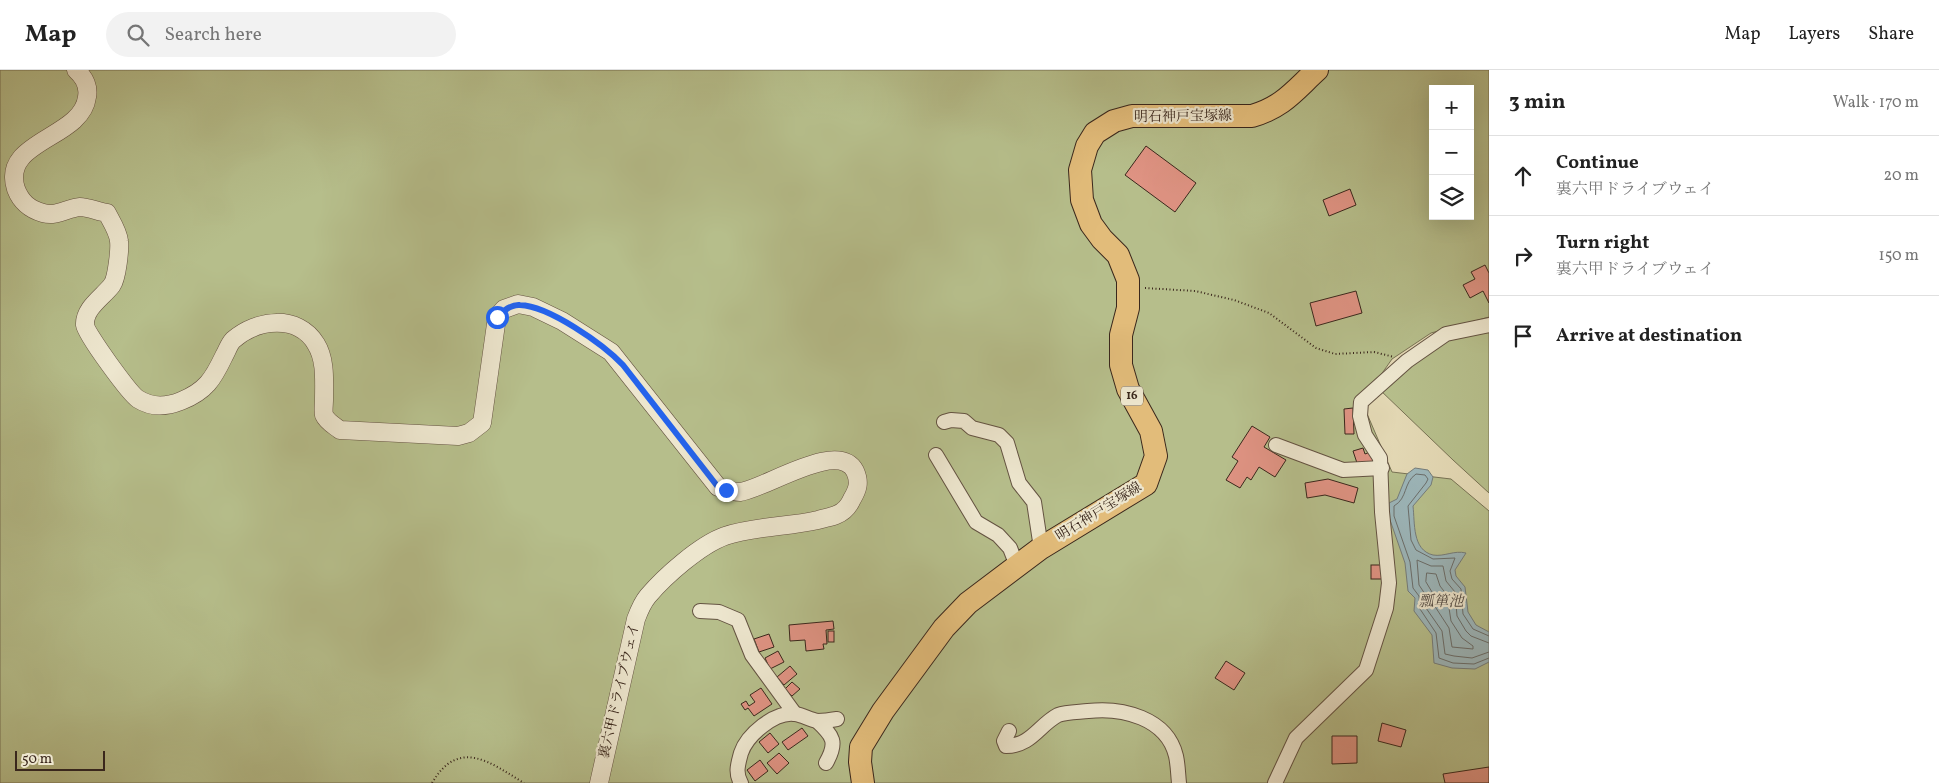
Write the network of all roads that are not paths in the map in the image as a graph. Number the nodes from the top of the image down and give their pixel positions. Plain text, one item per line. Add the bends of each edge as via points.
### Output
1 (76, 70) edge
2 (1317, 70) edge
3 (1489, 325) edge
4 (944, 422) dead end
5 (1276, 445) dead end
6 (936, 455) dead end
7 (1382, 468) junction
8 (1041, 548) junction
9 (1016, 566) junction
10 (700, 611) dead end
11 (795, 714) junction
12 (837, 719) dead end
13 (817, 721) junction
14 (1009, 731) dead end
15 (826, 763) dead end
16 (599, 783) edge
17 (741, 783) edge
18 (863, 783) edge
19 (1179, 783) edge
20 (1275, 783) edge

1 - 16 street, 裏六甲ドライブウェイ via 88,91 82,113 68,126 32,147 15,166 14,183 20,199 40,213 51,215 81,207 106,213 112,222 119,240 117,269 113,284 97,300 85,325 90,337 136,398 162,406 194,395 215,375 232,341 259,324 279,322 297,326 317,344 324,365 324,415 340,430 458,436 469,433 482,423 497,317 518,304 562,321 610,352 718,487 740,492 810,465 845,461 852,465 858,488 846,509 809,522 725,536 698,550 648,596 636,620
2 - 8 main road, 明石神戸宝塚線 / 16 via 1286,100 1268,112 1252,116 1132,116 1114,121 1095,133 1087,146 1080,170 1082,200 1091,224 1118,255 1128,280 1128,308 1121,334 1121,365 1128,389 1151,431 1156,456 1146,484
3 - 7 street via 1446,334 1407,361 1361,402 1360,416 1365,435 1380,458
4 - 8 street via 964,421 972,428 999,435 1007,443 1019,483 1034,502
5 - 7 street via 1343,470
6 - 9 street via 976,522 998,535 1010,548
7 - 20 street via 1382,512 1389,583 1386,608 1366,670 1296,738
8 - 9 main road, 明石神戸宝塚線 / 16
9 - 18 main road, 明石神戸宝塚線 / 16 via 968,603 944,628 883,711 861,747
10 - 11 street via 719,612 738,620 752,655
11 - 13 street
11 - 17 street via 782,716 750,736 738,765
12 - 13 street
13 - 15 street via 831,735 833,744
14 - 19 street via 1004,742 1006,746 1013,746 1028,740 1058,715 1098,710 1129,712 1162,731 1176,755

